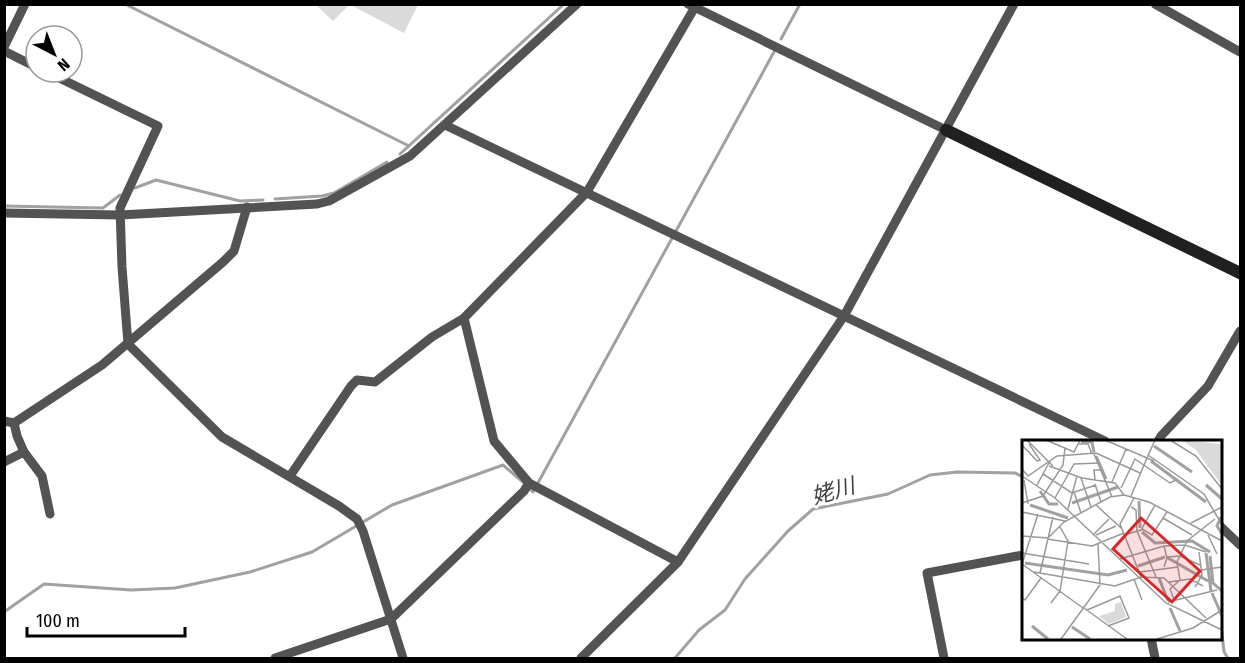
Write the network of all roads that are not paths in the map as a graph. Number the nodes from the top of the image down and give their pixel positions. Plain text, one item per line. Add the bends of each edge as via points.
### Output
1 (25, 4) edge
2 (577, 4) edge
3 (1014, 4) edge
4 (1155, 4) edge
5 (691, 6) edge
6 (4, 49) edge
7 (1240, 52) edge
8 (24, 60) edge
9 (72, 84) edge
10 (445, 125) junction
11 (946, 130) junction
12 (587, 192) junction
13 (247, 207) junction
14 (4, 213) edge
15 (120, 215) junction
16 (1240, 273) edge
17 (844, 316) junction
18 (464, 318) junction
19 (1240, 331) edge
20 (128, 344) junction
21 (9, 422) edge
22 (1103, 440) edge
23 (1159, 440) edge
24 (24, 452) junction
25 (4, 462) edge
26 (290, 476) junction
27 (528, 483) junction
28 (50, 514) dead end
29 (1221, 527) edge
30 (1240, 545) edge
31 (1022, 555) edge
32 (678, 562) junction
33 (391, 619) junction
34 (1151, 639) edge
35 (274, 658) edge
36 (403, 658) edge
37 (581, 658) edge
38 (944, 658) edge
39 (1155, 658) edge

1 - 6 street
2 - 10 street
3 - 11 street
4 - 7 street
5 - 11 street
5 - 12 street
6 - 8 street
9 - 15 street via 158,126
10 - 12 street
10 - 13 street via 410,156 329,201
11 - 16 street
11 - 17 street
12 - 17 street
12 - 18 street
13 - 15 street
13 - 20 street via 234,251
14 - 15 street
15 - 20 street
17 - 22 street
17 - 32 street
18 - 26 street via 432,337 375,382 357,380
18 - 27 street via 494,441
19 - 23 street via 1208,386
20 - 21 street via 102,365
20 - 26 street via 222,437
21 - 24 street
24 - 25 street
24 - 28 street via 42,476
26 - 33 street via 357,519
27 - 32 street
27 - 33 street
29 - 30 street
31 - 38 street via 927,573
32 - 37 street
33 - 35 street
33 - 36 street
34 - 39 street

